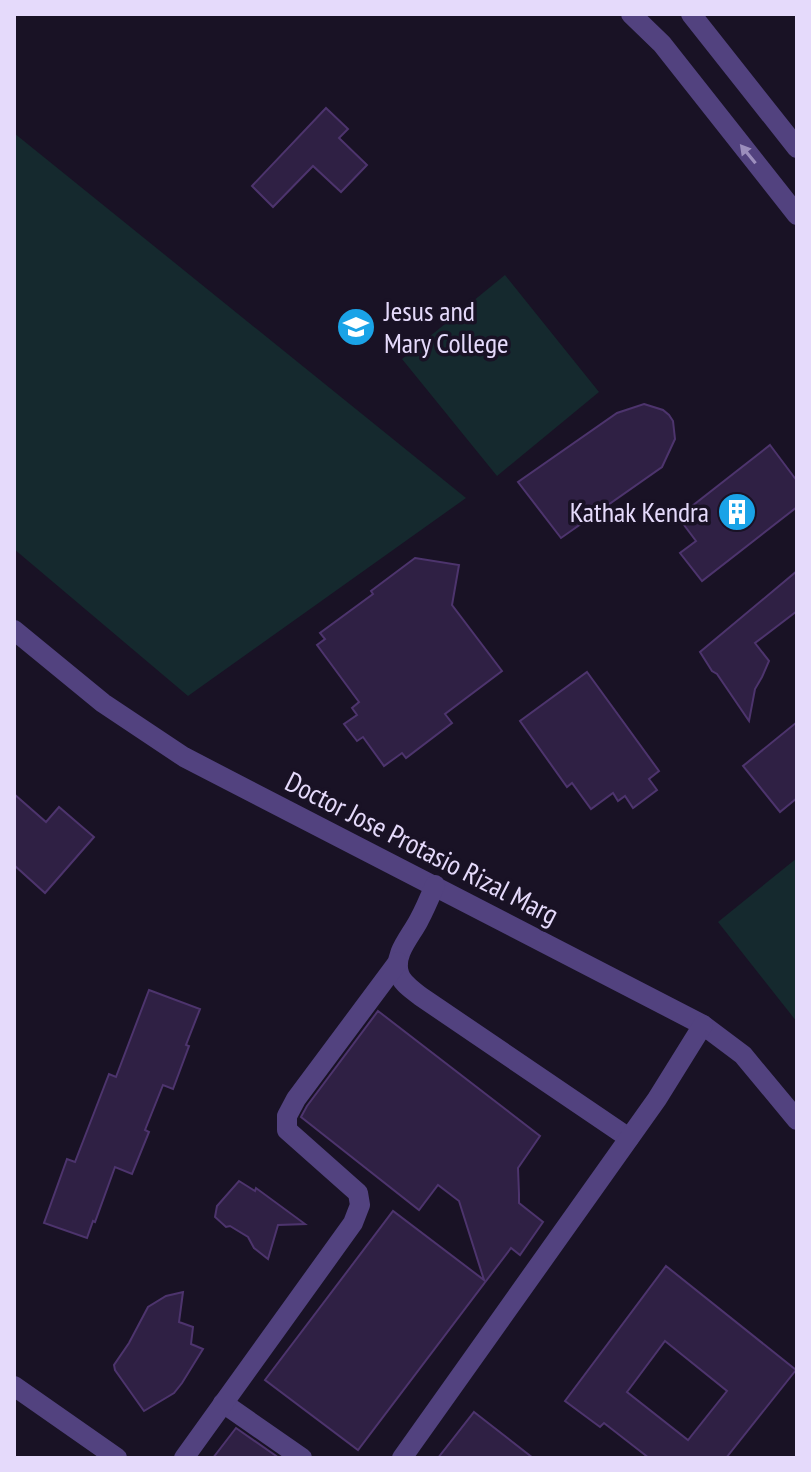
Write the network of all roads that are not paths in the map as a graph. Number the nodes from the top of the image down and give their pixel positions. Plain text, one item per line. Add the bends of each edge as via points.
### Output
1 (691, 14) edge
2 (636, 15) edge
3 (797, 148) edge
4 (797, 215) edge
5 (14, 630) edge
6 (435, 885) junction
7 (398, 962) junction
8 (703, 1025) junction
9 (797, 1120) edge
10 (629, 1138) junction
11 (14, 1386) edge
12 (223, 1403) junction
13 (117, 1458) edge
14 (184, 1458) edge
15 (302, 1458) edge
16 (402, 1458) edge

1 - 3 street
4 -> 2 street
5 - 6 street, Doctor Jose Protasio Rizal Marg via 103,703 184,757
6 - 7 street
6 - 8 street, Doctor Jose Protasio Rizal Marg
7 - 10 street via 406,985 420,996
7 - 12 street via 287,1116 287,1130 358,1193 353,1223
8 - 9 street, Doctor Jose Protasio Rizal Marg via 743,1055
8 - 10 street
10 - 16 street
11 - 13 street
12 - 14 street
12 - 15 street

